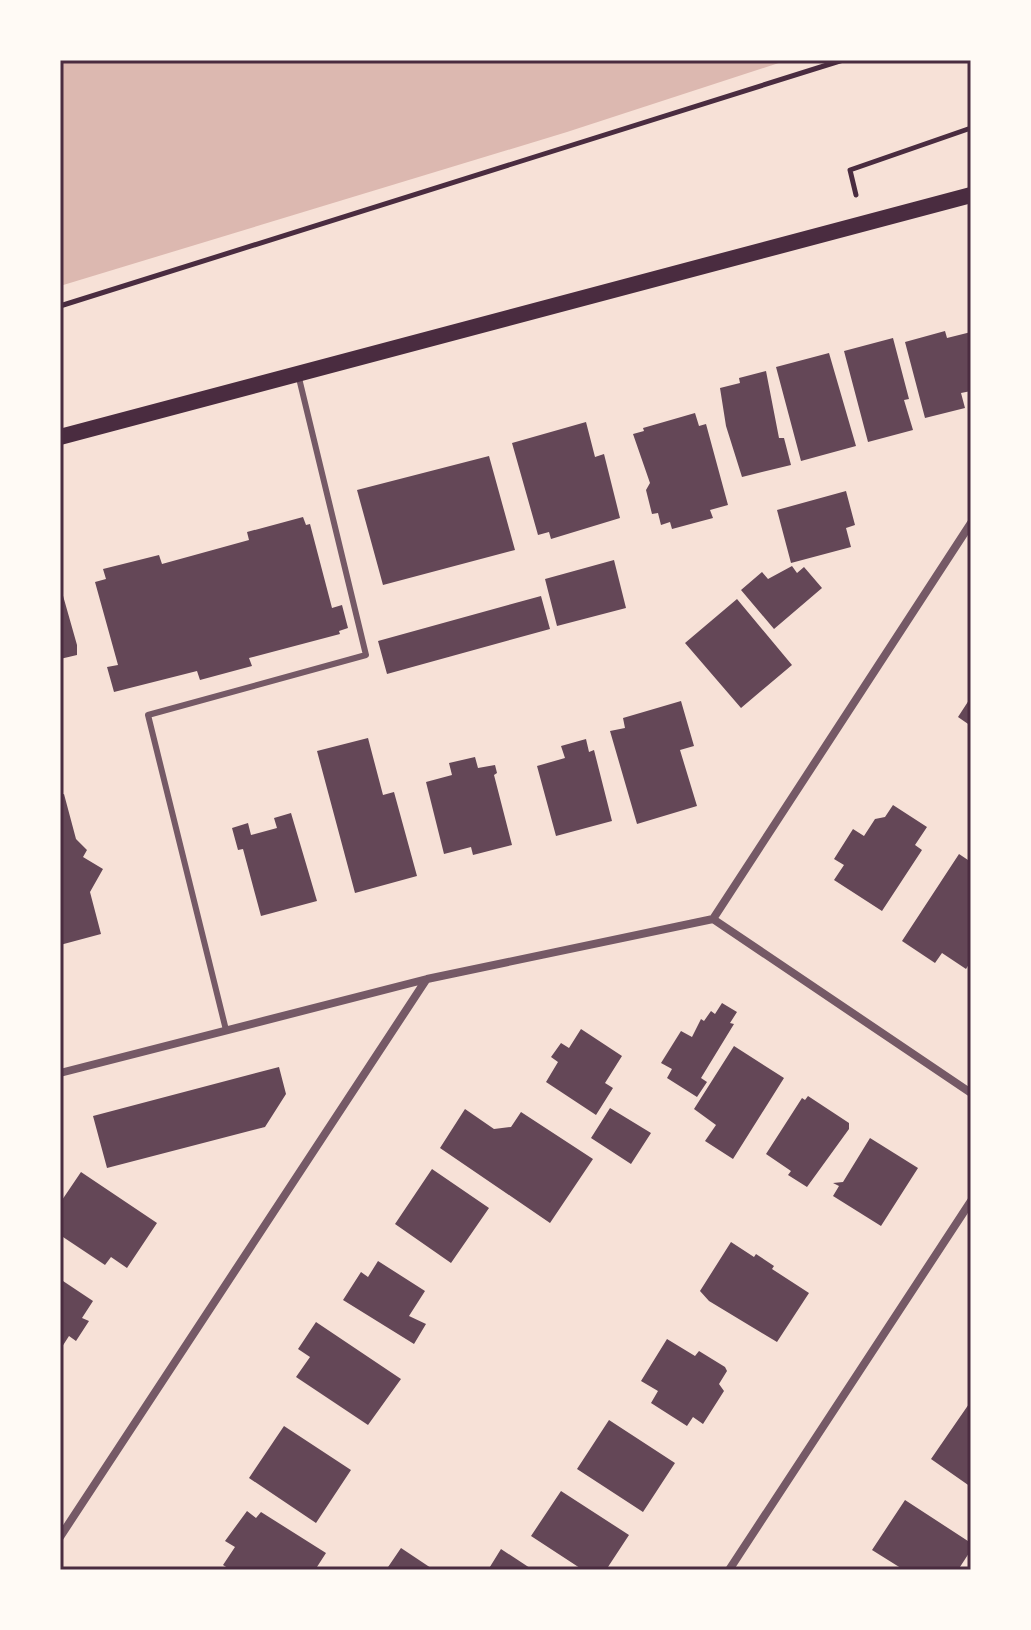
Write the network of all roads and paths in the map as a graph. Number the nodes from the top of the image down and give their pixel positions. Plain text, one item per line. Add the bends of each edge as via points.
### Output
1 (843, 60) edge
2 (971, 128) edge
3 (971, 195) edge
4 (863, 223) junction
5 (60, 306) edge
6 (298, 374) junction
7 (60, 437) edge
8 (971, 523) edge
9 (713, 919) junction
10 (427, 979) junction
11 (226, 1030) junction
12 (60, 1073) edge
13 (971, 1093) edge
14 (971, 1201) edge
15 (60, 1537) edge
16 (729, 1570) edge

1 - 5 path
2 - 4 path via 850,170
3 - 4 main road
4 - 6 main road
6 - 7 main road
6 - 11 lane via 366,655 148,715
8 - 9 street
9 - 10 street
9 - 13 street
10 - 11 street
10 - 15 street
11 - 12 street
14 - 16 street

